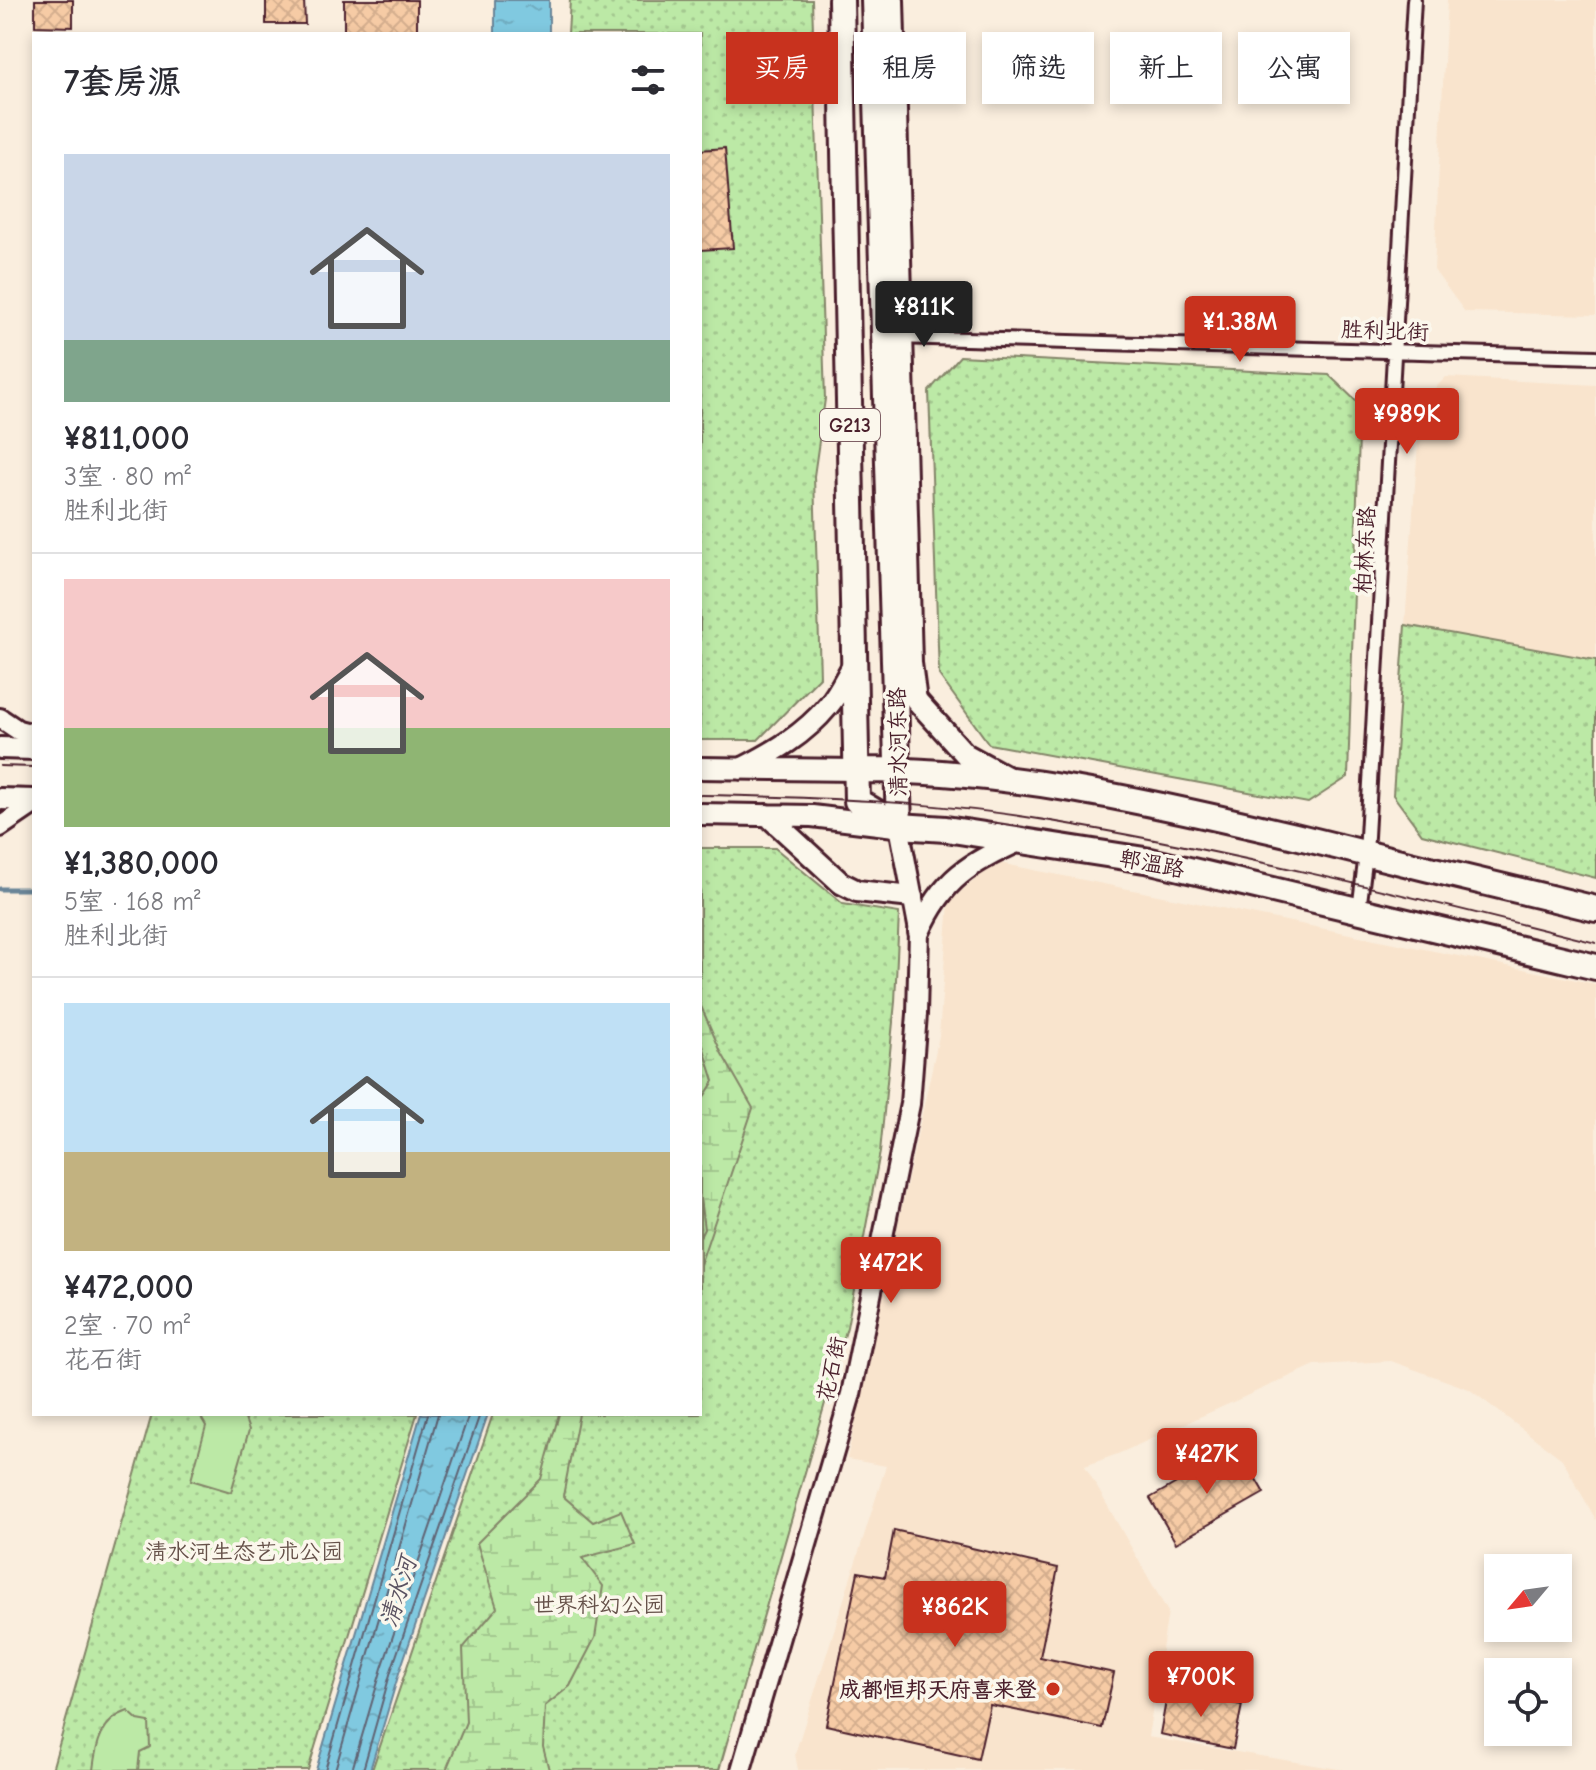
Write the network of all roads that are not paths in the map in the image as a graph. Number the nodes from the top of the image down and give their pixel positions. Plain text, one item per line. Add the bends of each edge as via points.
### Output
1 (841, 0) edge
2 (874, 0) edge
3 (894, 0) edge
4 (1414, 0) edge
5 (894, 337) junction
6 (1395, 350) junction
7 (1596, 357) edge
8 (855, 662) junction
9 (896, 671) junction
10 (917, 701) junction
11 (0, 718) edge
12 (32, 734) edge
13 (0, 748) edge
14 (32, 749) edge
15 (702, 768) edge
16 (741, 769) junction
17 (857, 770) junction
18 (895, 770) junction
19 (1010, 779) junction
20 (0, 799) edge
21 (32, 802) edge
22 (32, 803) edge
23 (702, 814) edge
24 (767, 815) junction
25 (899, 826) junction
26 (0, 827) edge
27 (1021, 840) junction
28 (1366, 854) junction
29 (912, 897) junction
30 (1596, 909) edge
31 (1359, 910) junction
32 (919, 932) junction
33 (1596, 967) edge
34 (741, 1770) edge

1 - 8 highway, 清水河东路 / G213
2 - 5 highway, 清水河东路 / G213
3 - 5 street
4 - 6 street, 柏林东路
5 - 6 street, 胜利北街
5 - 9 highway, 清水河东路 / G213
5 - 10 street
6 - 7 street, 胜利北街
6 - 28 street, 柏林东路
8 - 16 main road via 830,705 803,733
8 - 17 highway, 清水河东路 / G213
9 - 10 main road
9 - 18 highway, 清水河东路 / G213
10 - 19 main road via 965,754
11 - 12 street
13 - 14 main road
15 - 16 main road
16 - 17 main road
17 - 18 highway
17 - 25 highway, 清水河东路 / G213 via 857,801
18 - 19 highway
18 - 25 highway, 清水河东路
19 - 28 highway via 1144,800
20 - 21 main road
22 - 26 street
23 - 24 main road, 郫温路
24 - 25 main road, 郫温路
24 - 29 main road via 841,883 857,891
25 - 27 highway, 郫温路 / G213
25 - 29 street, 花石街
27 - 31 highway, 郫温路 / G213 via 1151,861
27 - 32 main road via 977,860 947,885 931,904
28 - 30 highway
28 - 31 street, 柏林东路
29 - 32 street, 花石街
31 - 33 highway, 郫温路 / G213
32 - 34 street, 花石街 via 910,1104 851,1394

